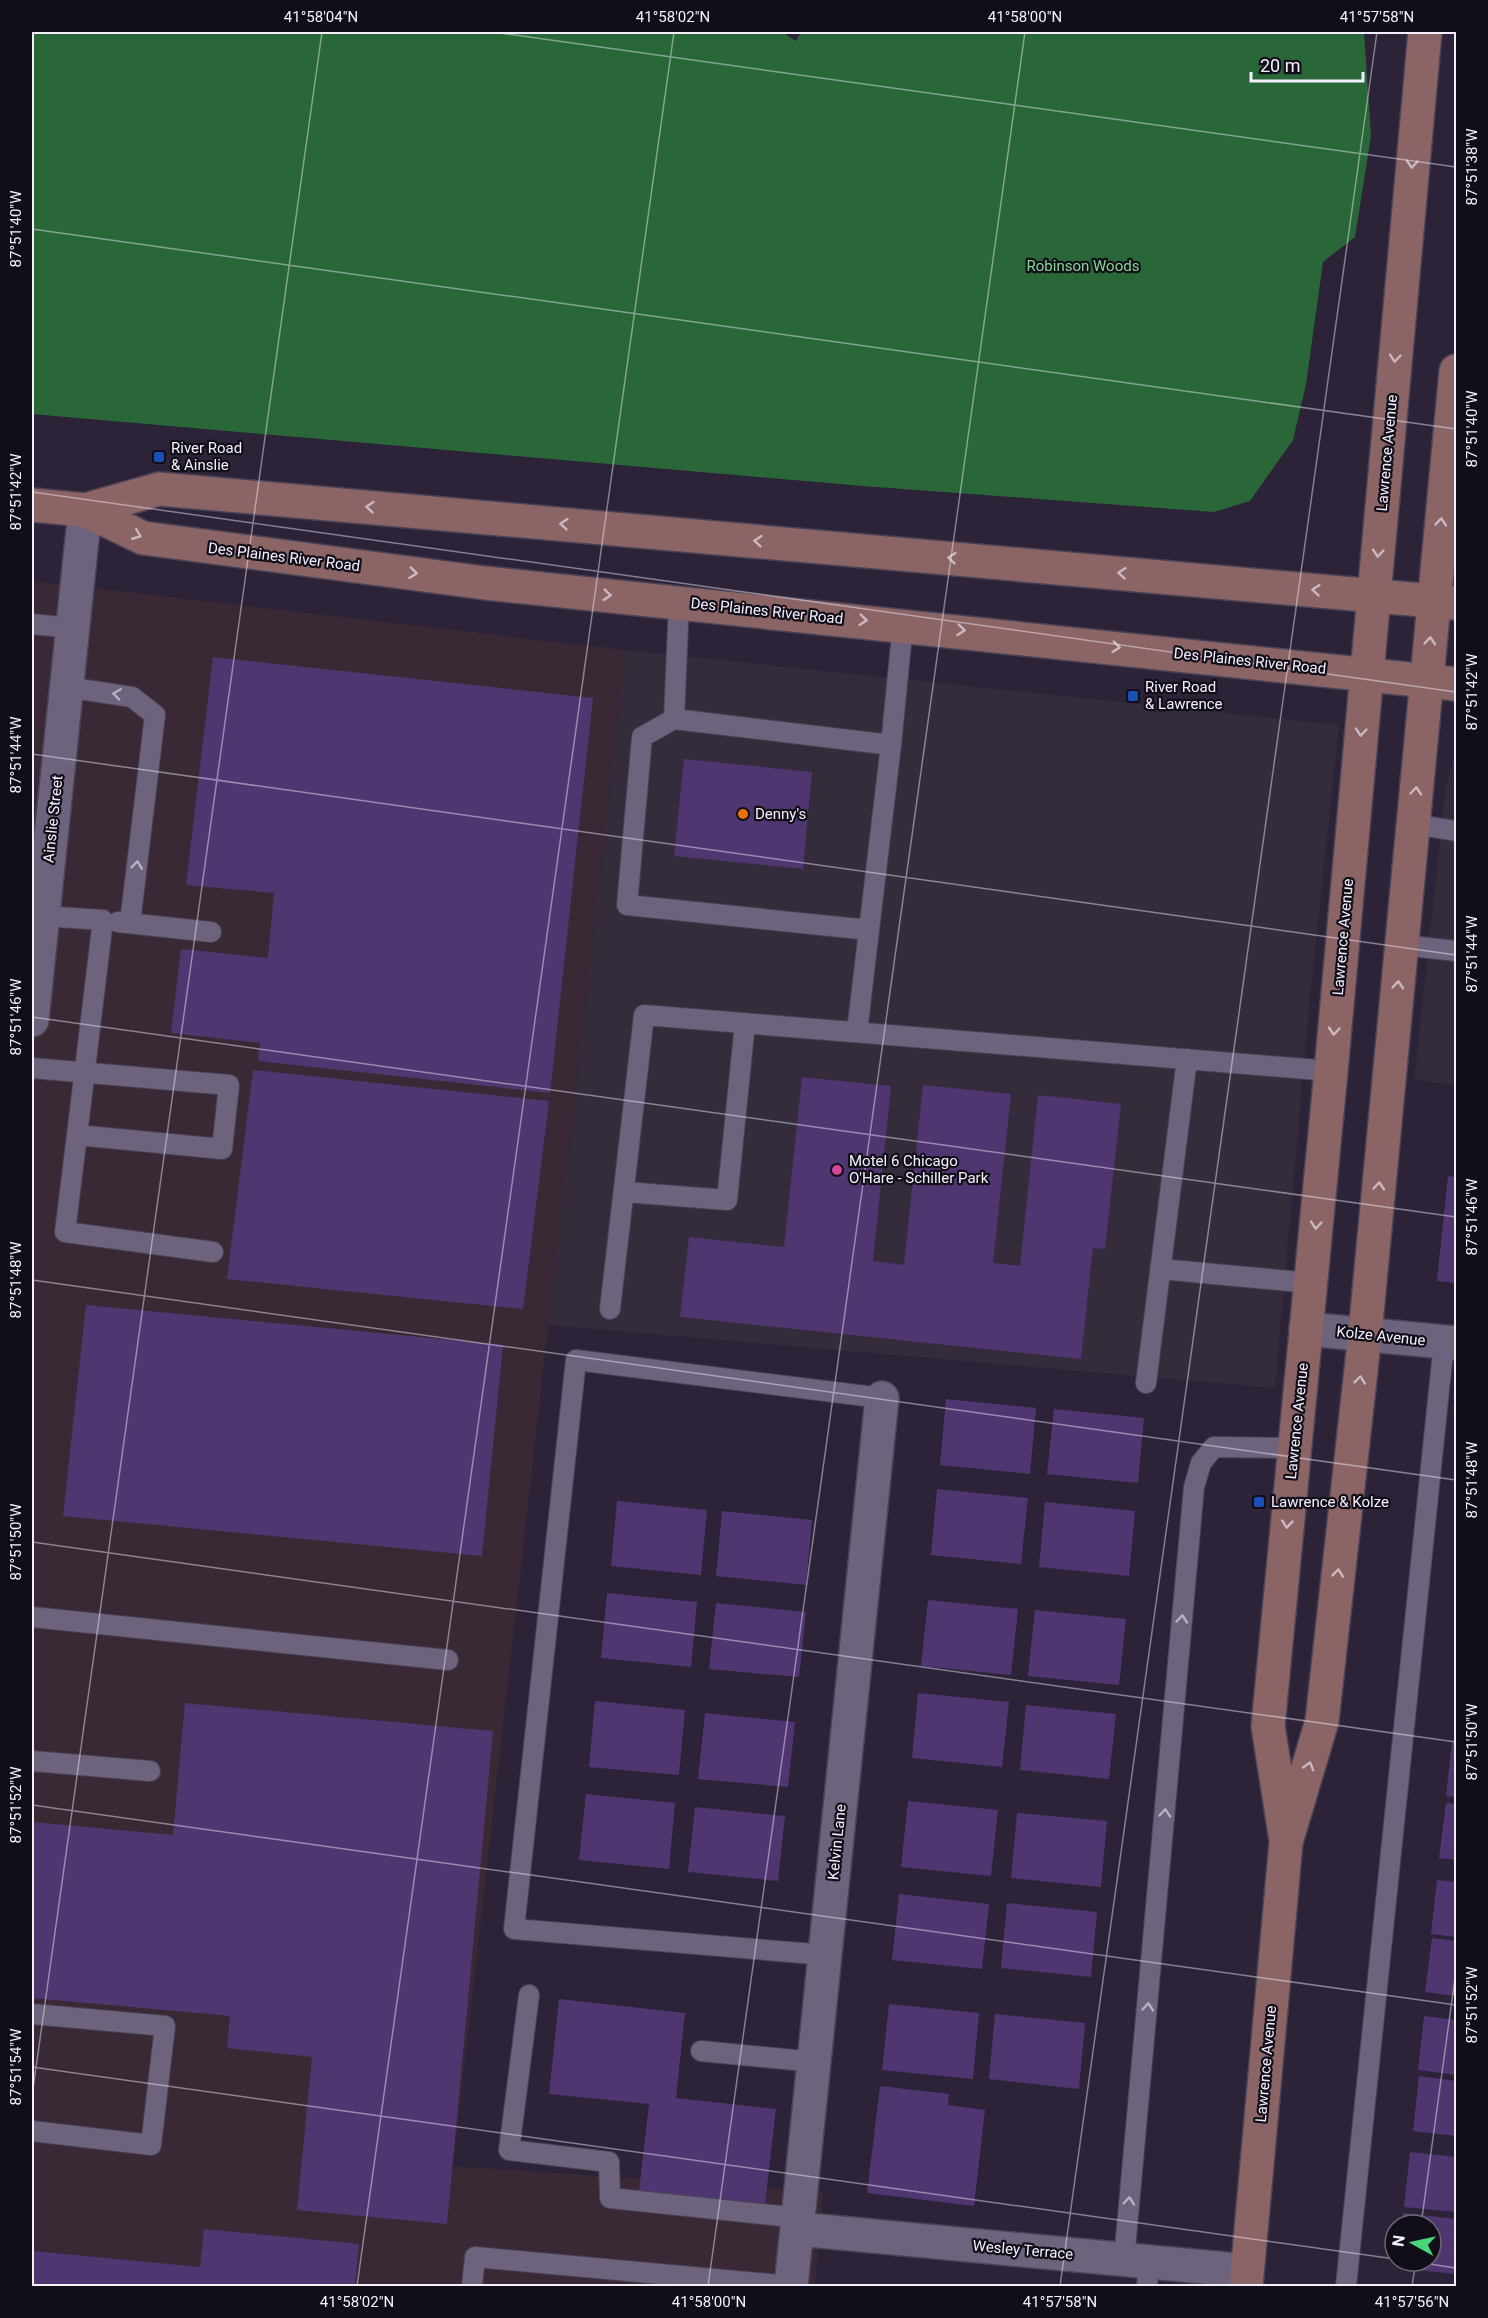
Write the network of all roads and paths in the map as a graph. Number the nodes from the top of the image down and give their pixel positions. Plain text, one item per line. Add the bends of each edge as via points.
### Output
1 (1425, 32) edge
2 (1456, 371) edge
3 (32, 505) edge
4 (84, 510) junction
5 (1374, 595) junction
6 (679, 602) junction
7 (1445, 602) edge
8 (32, 624) edge
9 (903, 624) junction
10 (72, 628) junction
11 (1367, 674) junction
12 (1441, 682) edge
13 (66, 687) junction
14 (674, 719) junction
15 (891, 745) junction
16 (1413, 824) junction
17 (1456, 831) edge
18 (43, 916) junction
19 (103, 920) junction
20 (130, 923) junction
21 (869, 930) junction
22 (211, 932) dead end
23 (1402, 945) junction
24 (1456, 951) edge
25 (32, 1015) edge
26 (745, 1023) junction
27 (857, 1032) junction
28 (1187, 1059) junction
29 (32, 1068) edge
30 (1331, 1071) junction
31 (83, 1073) junction
32 (76, 1135) junction
33 (625, 1192) junction
34 (213, 1252) dead end
35 (1160, 1269) junction
36 (1311, 1283) junction
37 (610, 1309) dead end
38 (1306, 1329) junction
39 (1365, 1334) junction
40 (1450, 1342) edge
41 (1146, 1383) dead end
42 (882, 1398) joint
43 (1295, 1448) junction
44 (32, 1617) edge
45 (448, 1660) dead end
46 (32, 1761) edge
47 (150, 1772) dead end
48 (1286, 1842) junction
49 (826, 1955) junction
50 (530, 1995) dead end
51 (32, 2014) edge
52 (701, 2051) dead end
53 (815, 2062) junction
54 (32, 2131) edge
55 (799, 2224) junction
56 (1140, 2269) edge
57 (1247, 2279) edge
58 (709, 2282) edge
59 (472, 2286) edge
60 (791, 2286) edge
61 (1346, 2286) edge

1 -> 5 main road, Lawrence Avenue
7 -> 2 main road, Lawrence Avenue
3 - 4 main road, Des Plaines River Road
5 -> 4 main road, Des Plaines River Road via 159,489
4 -> 6 main road, Des Plaines River Road via 143,538 485,583
4 - 10 street, Ainslie Street
5 - 7 main road, Des Plaines River Road
5 - 11 main road, Lawrence Avenue
6 -> 9 main road, Des Plaines River Road
6 - 14 lane
12 -> 7 main road, Lawrence Avenue
8 - 10 lane
9 -> 11 main road, Des Plaines River Road
9 - 15 lane
10 - 13 street, Ainslie Street
11 - 12 main road, Des Plaines River Road
11 -> 30 main road, Lawrence Avenue
16 -> 12 main road, Lawrence Avenue
13 - 18 street, Ainslie Street
20 -> 13 lane via 154,715 132,696
14 - 15 lane
14 - 21 lane via 642,737 627,905
15 - 21 lane
16 - 17 lane
16 - 23 main road, Lawrence Avenue
18 - 19 lane
18 - 25 street, Ainslie Street
19 - 20 lane
19 - 31 lane
20 - 22 lane
21 - 27 lane
23 - 24 lane
39 -> 23 main road, Lawrence Avenue
26 - 27 lane
26 - 33 lane via 644,1015
26 - 33 lane via 727,1200
27 - 28 lane
28 - 30 lane
28 - 35 lane
29 - 31 lane
30 -> 36 main road, Lawrence Avenue
31 - 32 lane
31 - 32 lane via 229,1085 222,1149
32 - 34 lane via 65,1232
33 - 37 lane
35 - 36 lane
35 - 41 lane
36 - 38 main road, Lawrence Avenue
38 - 39 street, Kolze Avenue
38 - 43 main road, Lawrence Avenue
39 - 40 street, Kolze Avenue
48 -> 39 main road, Lawrence Avenue via 1322,1721
40 - 61 lane
42 - 49 street, Kelvin Lane
42 - 49 lane via 576,1360 514,1929
43 -> 48 main road, Lawrence Avenue via 1268,1726
56 -> 43 lane via 1194,1487 1201,1463 1214,1447
44 - 45 lane
46 - 47 lane
48 - 57 main road, Lawrence Avenue
49 - 53 street, Kelvin Lane
50 - 55 lane via 509,2150 609,2162 610,2198
51 - 54 lane via 165,2026 150,2145
52 - 53 lane
53 - 55 street, Kelvin Lane
55 - 56 street, Wesley Terrace
55 - 60 street, Kelvin Lane
56 - 57 street, Wesley Terrace
58 - 59 lane via 475,2257
58 - 60 lane

